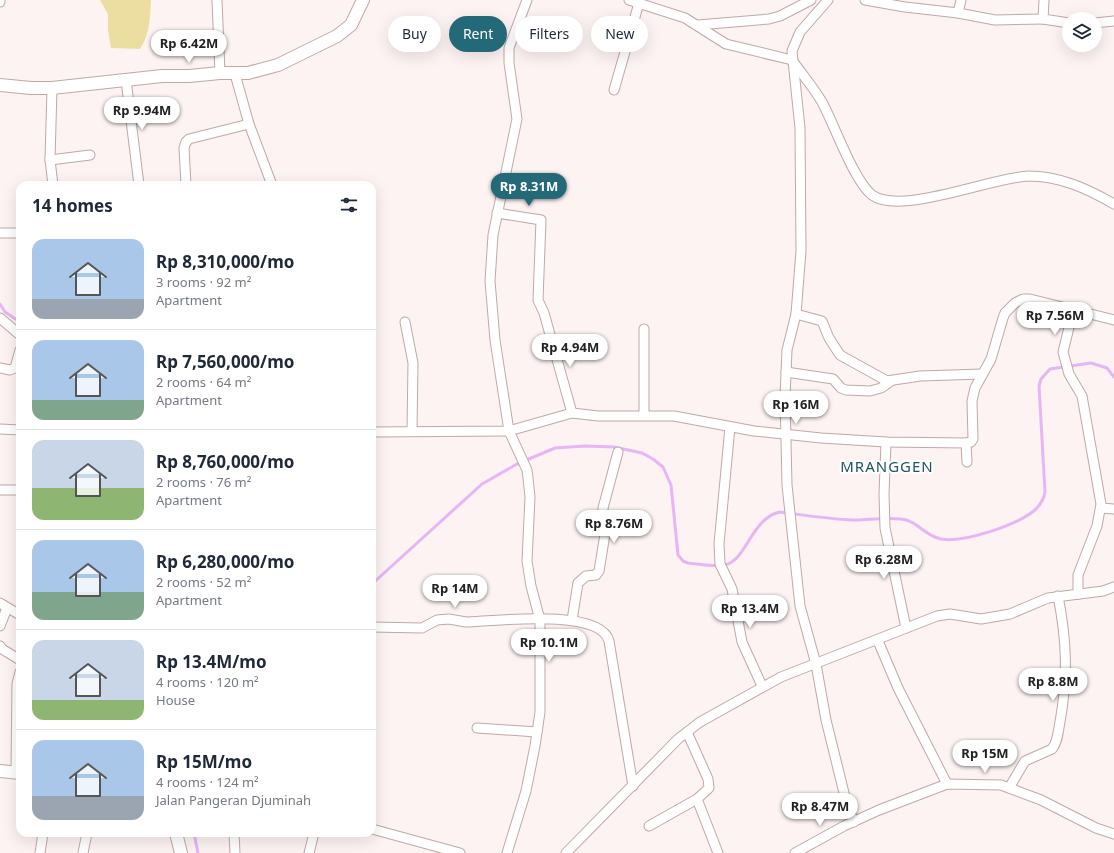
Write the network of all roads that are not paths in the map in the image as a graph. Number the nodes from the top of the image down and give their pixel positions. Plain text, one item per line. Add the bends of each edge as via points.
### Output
1 (217, 0) edge
2 (363, 0) edge
3 (527, 0) edge
4 (628, 0) edge
5 (811, 0) edge
6 (828, 0) edge
7 (865, 0) edge
8 (961, 0) edge
9 (1044, 0) edge
10 (639, 3) junction
11 (650, 3) edge
12 (958, 13) junction
13 (1043, 19) junction
14 (1114, 21) edge
15 (1062, 22) edge
16 (1102, 22) edge
17 (698, 24) junction
18 (792, 60) junction
19 (220, 73) junction
20 (235, 74) junction
21 (126, 80) junction
22 (0, 85) edge
23 (52, 88) junction
24 (614, 90) dead end
25 (250, 124) junction
26 (90, 155) dead end
27 (50, 160) junction
28 (53, 181) edge
29 (139, 181) edge
30 (186, 181) edge
31 (271, 181) edge
32 (1114, 204) edge
33 (497, 213) junction
34 (0, 233) edge
35 (16, 233) edge
36 (1073, 311) junction
37 (796, 314) junction
38 (0, 318) edge
39 (1114, 320) edge
40 (405, 322) dead end
41 (644, 329) dead end
42 (16, 332) edge
43 (0, 368) edge
44 (16, 368) edge
45 (786, 372) junction
46 (982, 374) junction
47 (891, 381) junction
48 (572, 413) junction
49 (644, 415) junction
50 (730, 427) junction
51 (0, 429) edge
52 (16, 430) edge
53 (412, 430) junction
54 (509, 431) junction
55 (376, 432) edge
56 (786, 434) junction
57 (886, 442) junction
58 (966, 443) junction
59 (618, 452) dead end
60 (968, 462) dead end
61 (0, 490) edge
62 (16, 490) edge
63 (1101, 508) junction
64 (1114, 509) edge
65 (1114, 587) edge
66 (1078, 594) junction
67 (1058, 596) junction
68 (3, 605) edge
69 (16, 612) edge
70 (540, 620) junction
71 (572, 620) junction
72 (0, 626) edge
73 (376, 626) edge
74 (906, 628) junction
75 (878, 640) junction
76 (0, 646) edge
77 (16, 657) edge
78 (816, 664) junction
79 (762, 686) junction
80 (477, 728) dead end
81 (537, 732) junction
82 (687, 732) junction
83 (0, 771) edge
84 (16, 773) edge
85 (947, 784) junction
86 (633, 786) junction
87 (1009, 788) junction
88 (697, 799) junction
89 (854, 822) junction
90 (649, 826) dead end
91 (376, 829) edge
92 (1114, 834) edge
93 (42, 837) edge
94 (86, 837) edge
95 (177, 837) edge
96 (234, 837) edge
97 (313, 837) edge
98 (40, 853) edge
99 (83, 853) edge
100 (181, 853) edge
101 (235, 853) edge
102 (309, 853) edge
103 (460, 853) edge
104 (507, 853) edge
105 (566, 853) edge
106 (718, 853) edge
107 (796, 853) edge

1 - 19 street
2 - 20 street via 351,25 337,36 278,65
3 - 33 street via 509,48 517,119
4 - 10 street
5 - 17 street via 774,18
6 - 18 street via 797,36
7 - 12 street
8 - 12 street
9 - 13 street
10 - 11 street
10 - 24 street
11 - 17 street
12 - 13 street via 995,20
13 - 15 street
14 - 16 street
17 - 18 street via 726,44
18 - 32 street via 822,102 853,166 872,195 887,201 899,201 943,195 1018,177 1041,176 1067,181
18 - 37 street via 800,143 802,251
19 - 20 street
19 - 21 street
20 - 25 street
21 - 23 street
21 - 29 street
22 - 23 street
23 - 27 street
25 - 30 street via 186,142
25 - 31 street
26 - 27 street
27 - 28 street
33 - 48 street via 541,220 538,300 544,311
33 - 54 street via 490,281 495,340
34 - 35 street
36 - 39 street
36 - 46 street via 1030,299 1015,302 1005,313 991,359
36 - 63 street via 1064,343 1065,363 1068,374 1082,396
37 - 45 street via 787,350
37 - 47 street via 822,321 840,355
38 - 42 street
40 - 53 street via 412,363
41 - 49 street
43 - 44 street
45 - 47 street via 833,379 841,388 870,392
45 - 56 street
46 - 47 street via 920,376
46 - 58 street via 972,401 973,439
48 - 49 street via 598,416
48 - 54 street
49 - 50 street via 674,416
50 - 56 street
50 - 79 street via 719,544 720,564 732,589 742,642
51 - 52 street
53 - 54 street
53 - 55 street
54 - 70 street via 527,470 530,497 527,561
56 - 57 street
56 - 78 street via 796,587
57 - 58 street
57 - 74 street via 885,528
58 - 60 street
59 - 71 street via 603,508 605,534 599,571 596,575 586,576 578,583
61 - 62 street
63 - 64 street
63 - 66 street via 1097,526 1078,575
65 - 66 street
66 - 67 street
67 - 74 street via 1041,600 1010,614 981,619 950,614 937,616
67 - 87 street via 1067,662 1057,738 1052,749 1025,761
68 - 69 street
68 - 72 street
70 - 71 street
70 - 73 street via 466,622 449,619 437,620 422,628
70 - 81 street via 540,712
71 - 86 street via 592,624 607,635
74 - 75 street
75 - 78 street
75 - 85 street via 898,688
76 - 77 street
78 - 79 street
78 - 89 street via 826,720 847,805
79 - 82 street
80 - 81 street
81 - 104 street via 526,791
82 - 86 street via 667,748
82 - 88 street via 709,784 709,788
83 - 84 street
85 - 87 street via 1001,785
85 - 89 street
86 - 105 street
87 - 92 street
88 - 90 street
88 - 106 street
89 - 107 street
91 - 103 street
93 - 98 street
94 - 99 street
95 - 100 street
96 - 101 street
97 - 102 street

